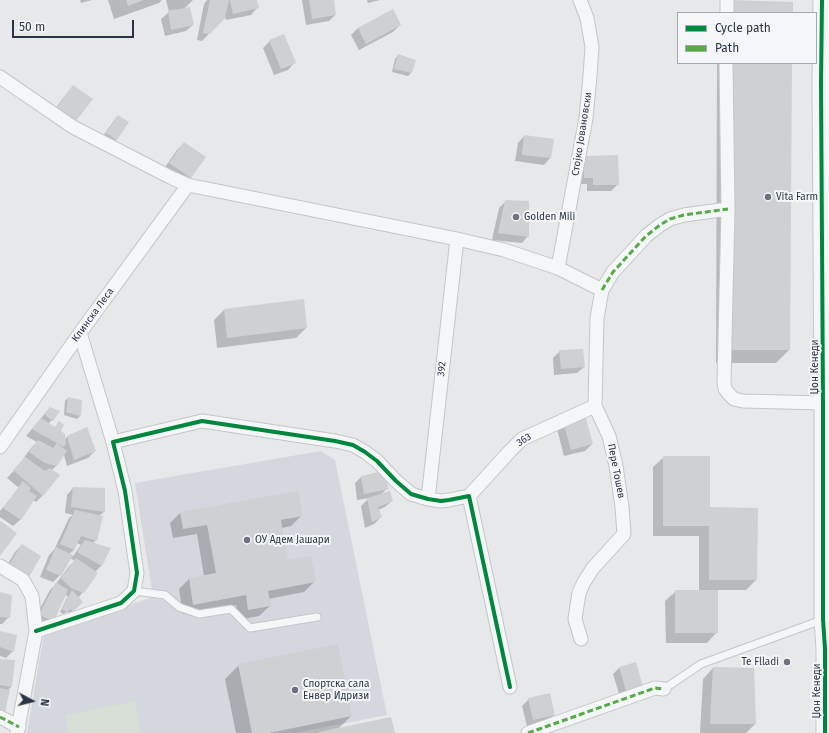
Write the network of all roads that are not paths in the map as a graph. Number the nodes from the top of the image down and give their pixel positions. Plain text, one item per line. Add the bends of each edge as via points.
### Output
1 (580, 0) edge
2 (727, 0) edge
3 (822, 0) edge
4 (727, 12) edge
5 (726, 64) edge
6 (0, 77) edge
7 (825, 83) edge
8 (188, 185) junction
9 (728, 209) junction
10 (457, 239) junction
11 (558, 268) junction
12 (602, 290) junction
13 (80, 332) junction
14 (826, 403) edge
15 (595, 406) junction
16 (113, 442) junction
17 (0, 447) edge
18 (469, 496) junction
19 (428, 499) junction
20 (0, 566) edge
21 (134, 591) junction
22 (318, 617) dead end
23 (823, 619) junction
24 (36, 631) junction
25 (581, 639) dead end
26 (510, 687) dead end
27 (664, 688) joint
28 (0, 718) edge
29 (18, 730) edge
30 (528, 733) edge
31 (825, 733) edge

1 - 11 street, Стојко Јовановски via 587,18 592,47 590,76 586,118
2 - 4 street
3 - 7 street, Џон Кенеди
5 - 9 street
6 - 8 street via 73,127
7 - 14 street, Џон Кенеди
8 - 10 street
8 - 13 street, Клинска Леса
9 - 12 street via 684,215 660,225 646,236 613,272
9 - 14 street via 725,389 734,399 743,402
10 - 11 street via 504,250
10 - 19 street, 392
11 - 12 street
12 - 15 street, Пере Тошев via 597,318
13 - 16 street
13 - 17 street, Клинска Леса
14 - 23 street, Џон Кенеди
15 - 18 street, 363 via 522,439
15 - 25 street, Пере Тошев via 609,436 616,466 624,534 594,568 579,593 575,619
16 - 19 street via 202,421 335,441 353,445 365,452 411,494
16 - 21 street via 125,491 137,573
18 - 19 street via 441,501
18 - 26 street
20 - 24 street via 23,580 32,596
21 - 22 lane via 166,595 179,607 199,614 231,609 250,628
21 - 24 street via 122,603
23 - 27 lane via 701,664
23 - 31 street, Џон Кенеди
24 - 29 street
27 - 30 street via 654,688
28 - 29 street

